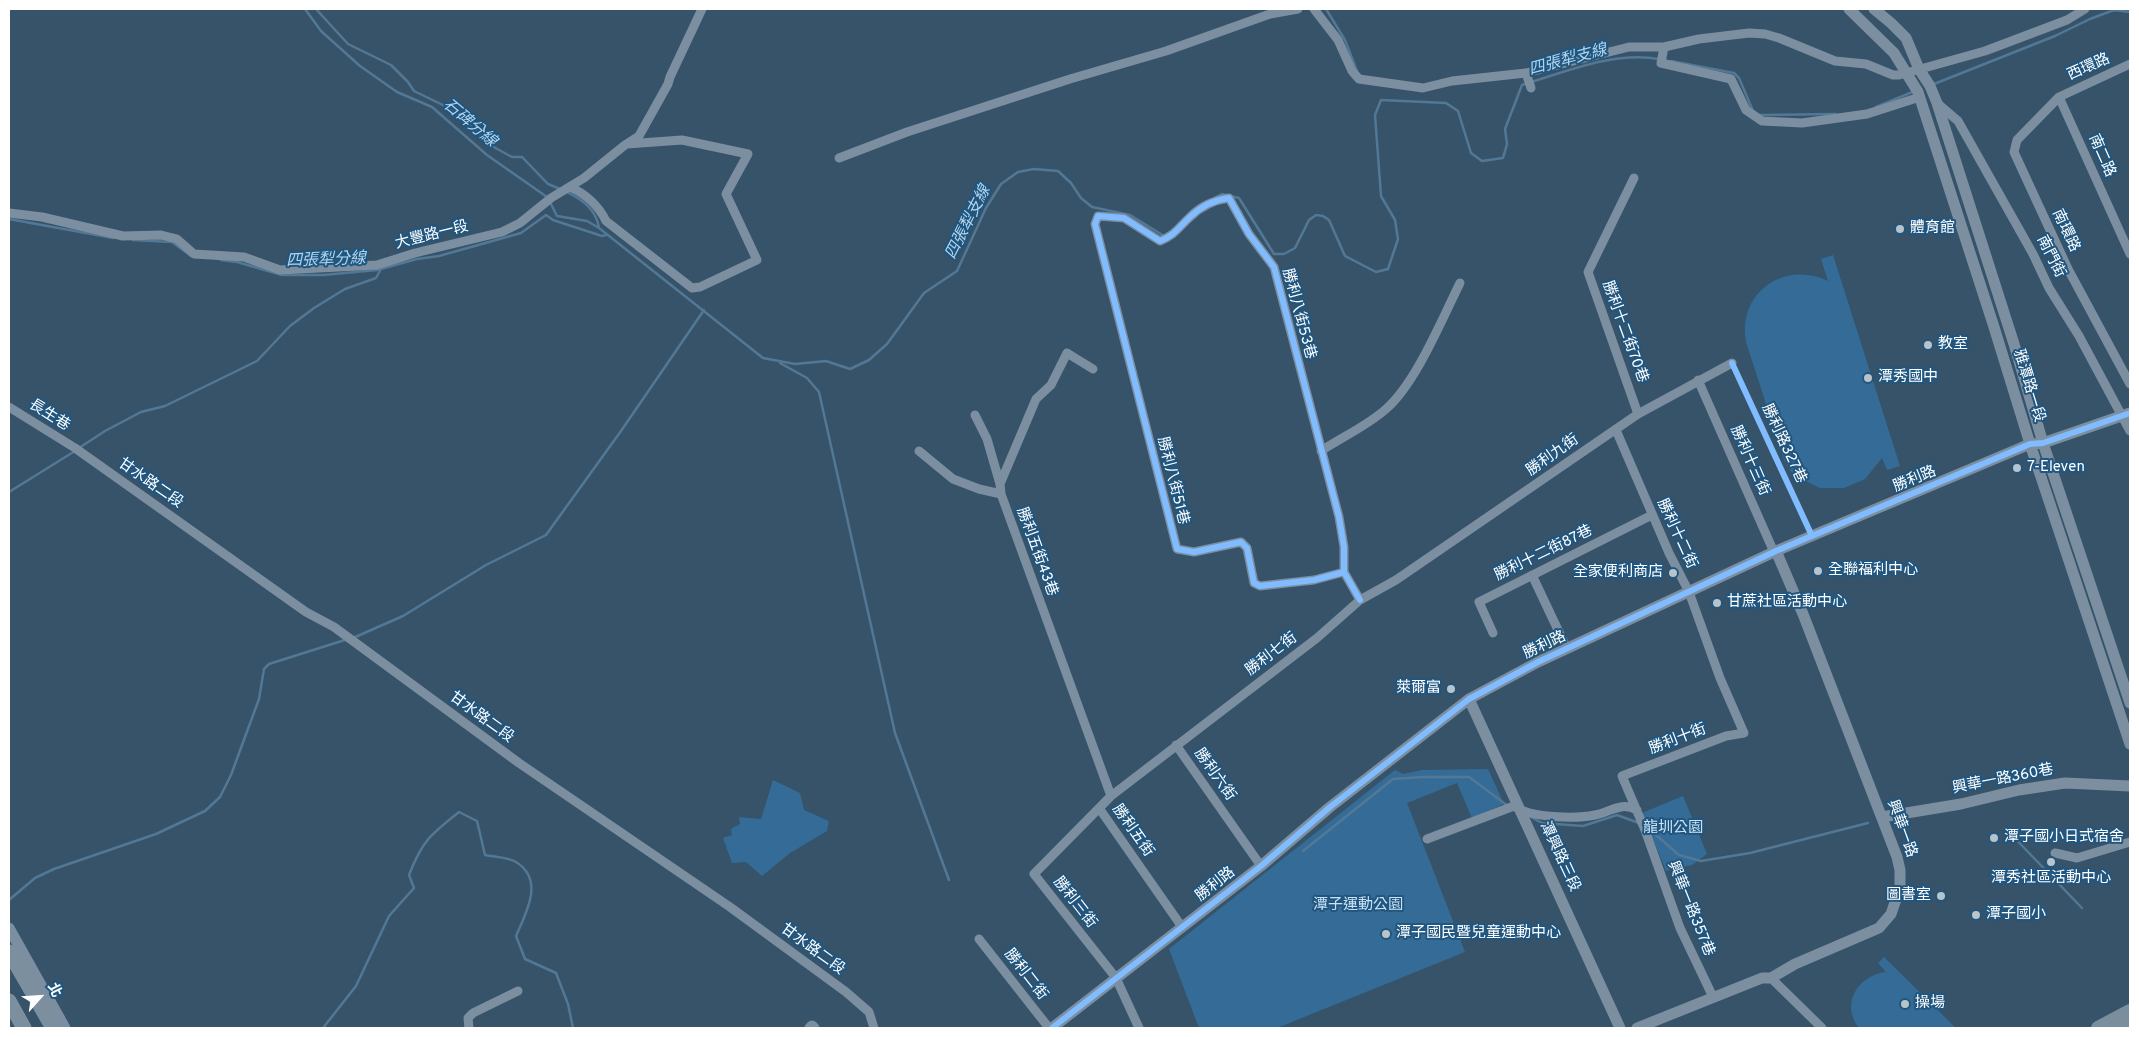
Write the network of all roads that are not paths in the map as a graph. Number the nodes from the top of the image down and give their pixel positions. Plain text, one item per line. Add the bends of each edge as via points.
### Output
1 (702, 9) edge
2 (1298, 9) edge
3 (1314, 9) edge
4 (1848, 9) edge
5 (1874, 9) edge
6 (2085, 9) edge
7 (1664, 47) junction
8 (2129, 67) edge
9 (1526, 73) junction
10 (1921, 73) junction
11 (1907, 74) junction
12 (1531, 88) dead end
13 (1917, 91) junction
14 (2059, 96) junction
15 (1937, 102) junction
16 (625, 144) junction
17 (839, 158) dead end
18 (1634, 178) dead end
19 (570, 186) junction
20 (9, 212) edge
21 (1095, 224) joint
22 (2130, 254) edge
23 (1460, 283) dead end
24 (1732, 363) dead end
25 (1093, 369) dead end
26 (1698, 380) junction
27 (2130, 384) edge
28 (9, 407) edge
29 (1638, 414) junction
30 (2126, 414) edge
31 (975, 415) dead end
32 (1616, 430) junction
33 (2130, 431) edge
34 (2043, 443) junction
35 (2030, 444) junction
36 (75, 448) joint
37 (1321, 450) junction
38 (919, 451) dead end
39 (1001, 489) junction
40 (1652, 515) junction
41 (1776, 552) junction
42 (1344, 572) junction
43 (1532, 575) junction
44 (1689, 592) junction
45 (1360, 600) junction
46 (1493, 633) dead end
47 (1567, 649) junction
48 (1244, 694) joint
49 (1469, 699) junction
50 (2130, 704) edge
51 (1744, 733) joint
52 (2130, 744) edge
53 (1176, 745) junction
54 (2130, 786) edge
55 (1111, 796) junction
56 (1099, 808) junction
57 (1636, 810) junction
58 (1517, 811) junction
59 (1882, 817) junction
60 (1427, 839) dead end
61 (2130, 842) edge
62 (2055, 853) dead end
63 (1260, 866) junction
64 (1182, 927) junction
65 (9, 928) edge
66 (979, 939) dead end
67 (9, 952) edge
68 (9, 967) edge
69 (1116, 978) junction
70 (1771, 978) junction
71 (518, 991) dead end
72 (1713, 997) junction
73 (9, 1001) edge
74 (2130, 1012) edge
75 (9, 1021) edge
76 (13, 1028) edge
77 (24, 1028) edge
78 (43, 1028) edge
79 (53, 1028) edge
80 (65, 1028) edge
81 (469, 1028) edge
82 (810, 1028) edge
83 (814, 1028) edge
84 (874, 1028) edge
85 (1050, 1028) edge
86 (1139, 1028) edge
87 (1620, 1028) edge
88 (1637, 1028) edge
89 (1822, 1028) edge
90 (2098, 1028) edge
91 (2122, 1028) edge

1 - 16 street, 大豐路一段 via 668,84 639,136
2 - 17 street via 1270,14 1166,51 907,132
3 - 9 street via 1338,40 1359,79 1423,88 1452,81
4 - 11 street, 雅潭路一段 via 1894,53
5 - 10 street, 雅潭路一段 via 1906,38
6 - 10 street via 2067,20
7 - 9 street via 1629,47
7 - 11 street via 1699,39 1765,34 1835,62 1866,64 1893,75
7 - 13 street via 1661,63 1732,79 1746,110 1762,121 1802,123 1867,114
8 - 14 street, 西環路
9 - 12 street
10 - 11 street
10 - 15 street, 雅潭路一段
11 - 13 street, 雅潭路一段
13 - 35 street, 雅潭路一段
14 - 22 street, 南二路
14 - 27 street, 南環路 via 2017,140 2014,152 2068,269
15 - 30 street, 南門街 via 1958,121 2049,288
15 - 34 street, 雅潭路一段
16 - 19 street, 大豐路一段
16 - 19 street via 682,140 748,154 726,194 757,260 692,288 606,221 584,193
18 - 29 street, 勝利十二街70巷 via 1588,272
19 - 20 street, 大豐路一段 via 550,198 520,224 502,232 415,252 377,265 335,269 280,270 244,257 194,254 177,239 161,235 123,236 42,216
21 - 37 street, 勝利八街53巷 via 1098,216 1124,218 1160,241 1173,236 1191,216 1214,200 1229,198 1249,234 1274,267
21 - 42 street, 勝利八街51巷 via 1177,549 1194,552 1241,542 1247,548 1254,583 1260,586 1314,580
23 - 37 street via 1430,344 1404,387 1386,409
24 - 26 street, 勝利九街
25 - 39 street via 1067,353 1051,385 1036,399
26 - 29 street, 勝利九街
26 - 41 street, 勝利十三街
28 - 36 street, 長生巷
29 - 32 street, 勝利九街
30 - 33 street, 南門街
30 - 34 street, 勝利路
31 - 39 street, 勝利五街43巷 via 987,439
32 - 40 street, 勝利十二街
32 - 45 street, 勝利九街 via 1396,580
34 - 35 street, 勝利路
34 - 50 street, 雅潭路一段
35 - 41 street, 勝利路
35 - 52 street, 雅潭路一段
36 - 84 street, 甘水路二段 via 306,612 334,627 519,763 730,907 846,992 869,1012
37 - 42 street, 勝利八街53巷 via 1339,517
38 - 39 street via 953,479 979,489
39 - 55 street, 勝利五街43巷
40 - 43 street, 勝利十二街87巷
40 - 44 street, 勝利十二街
41 - 44 street, 勝利路
41 - 59 street, 興華一路
42 - 45 street, 勝利八街53巷
43 - 46 street, 勝利十二街87巷 via 1479,602
43 - 47 street
44 - 47 street, 勝利路
44 - 51 street, 勝利十二街
45 - 48 street, 勝利七街
47 - 49 street, 勝利路
48 - 53 street, 勝利六街
49 - 58 street, 潭興路三段
49 - 63 street, 勝利路
51 - 57 street, 勝利十街 via 1726,736 1622,776
53 - 55 street, 勝利五街
53 - 63 street, 勝利六街
54 - 59 street, 興華一路360巷 via 2056,784
55 - 56 street, 勝利五街
56 - 64 street, 勝利五街
56 - 69 street, 勝利三街 via 1034,874
57 - 58 street via 1621,806 1596,815 1576,817
57 - 72 street, 興華一路357巷 via 1680,928
58 - 60 street
58 - 87 street, 潭興路三段
59 - 70 street, 興華一路 via 1897,857 1901,881 1888,918 1879,928 1795,964
61 - 62 street via 2077,858
63 - 64 street, 勝利路
64 - 69 street, 勝利路
65 - 80 street
66 - 85 street, 勝利二街
67 - 79 highway
68 - 78 highway
69 - 85 street, 勝利路
69 - 86 street, 勝利三街
70 - 72 street, 興華一路 via 1762,978
70 - 89 street
71 - 81 street via 474,1013 468,1018
72 - 88 street, 興華一路
73 - 77 highway
74 - 90 main road
74 - 91 main road
75 - 76 highway
82 - 83 street

